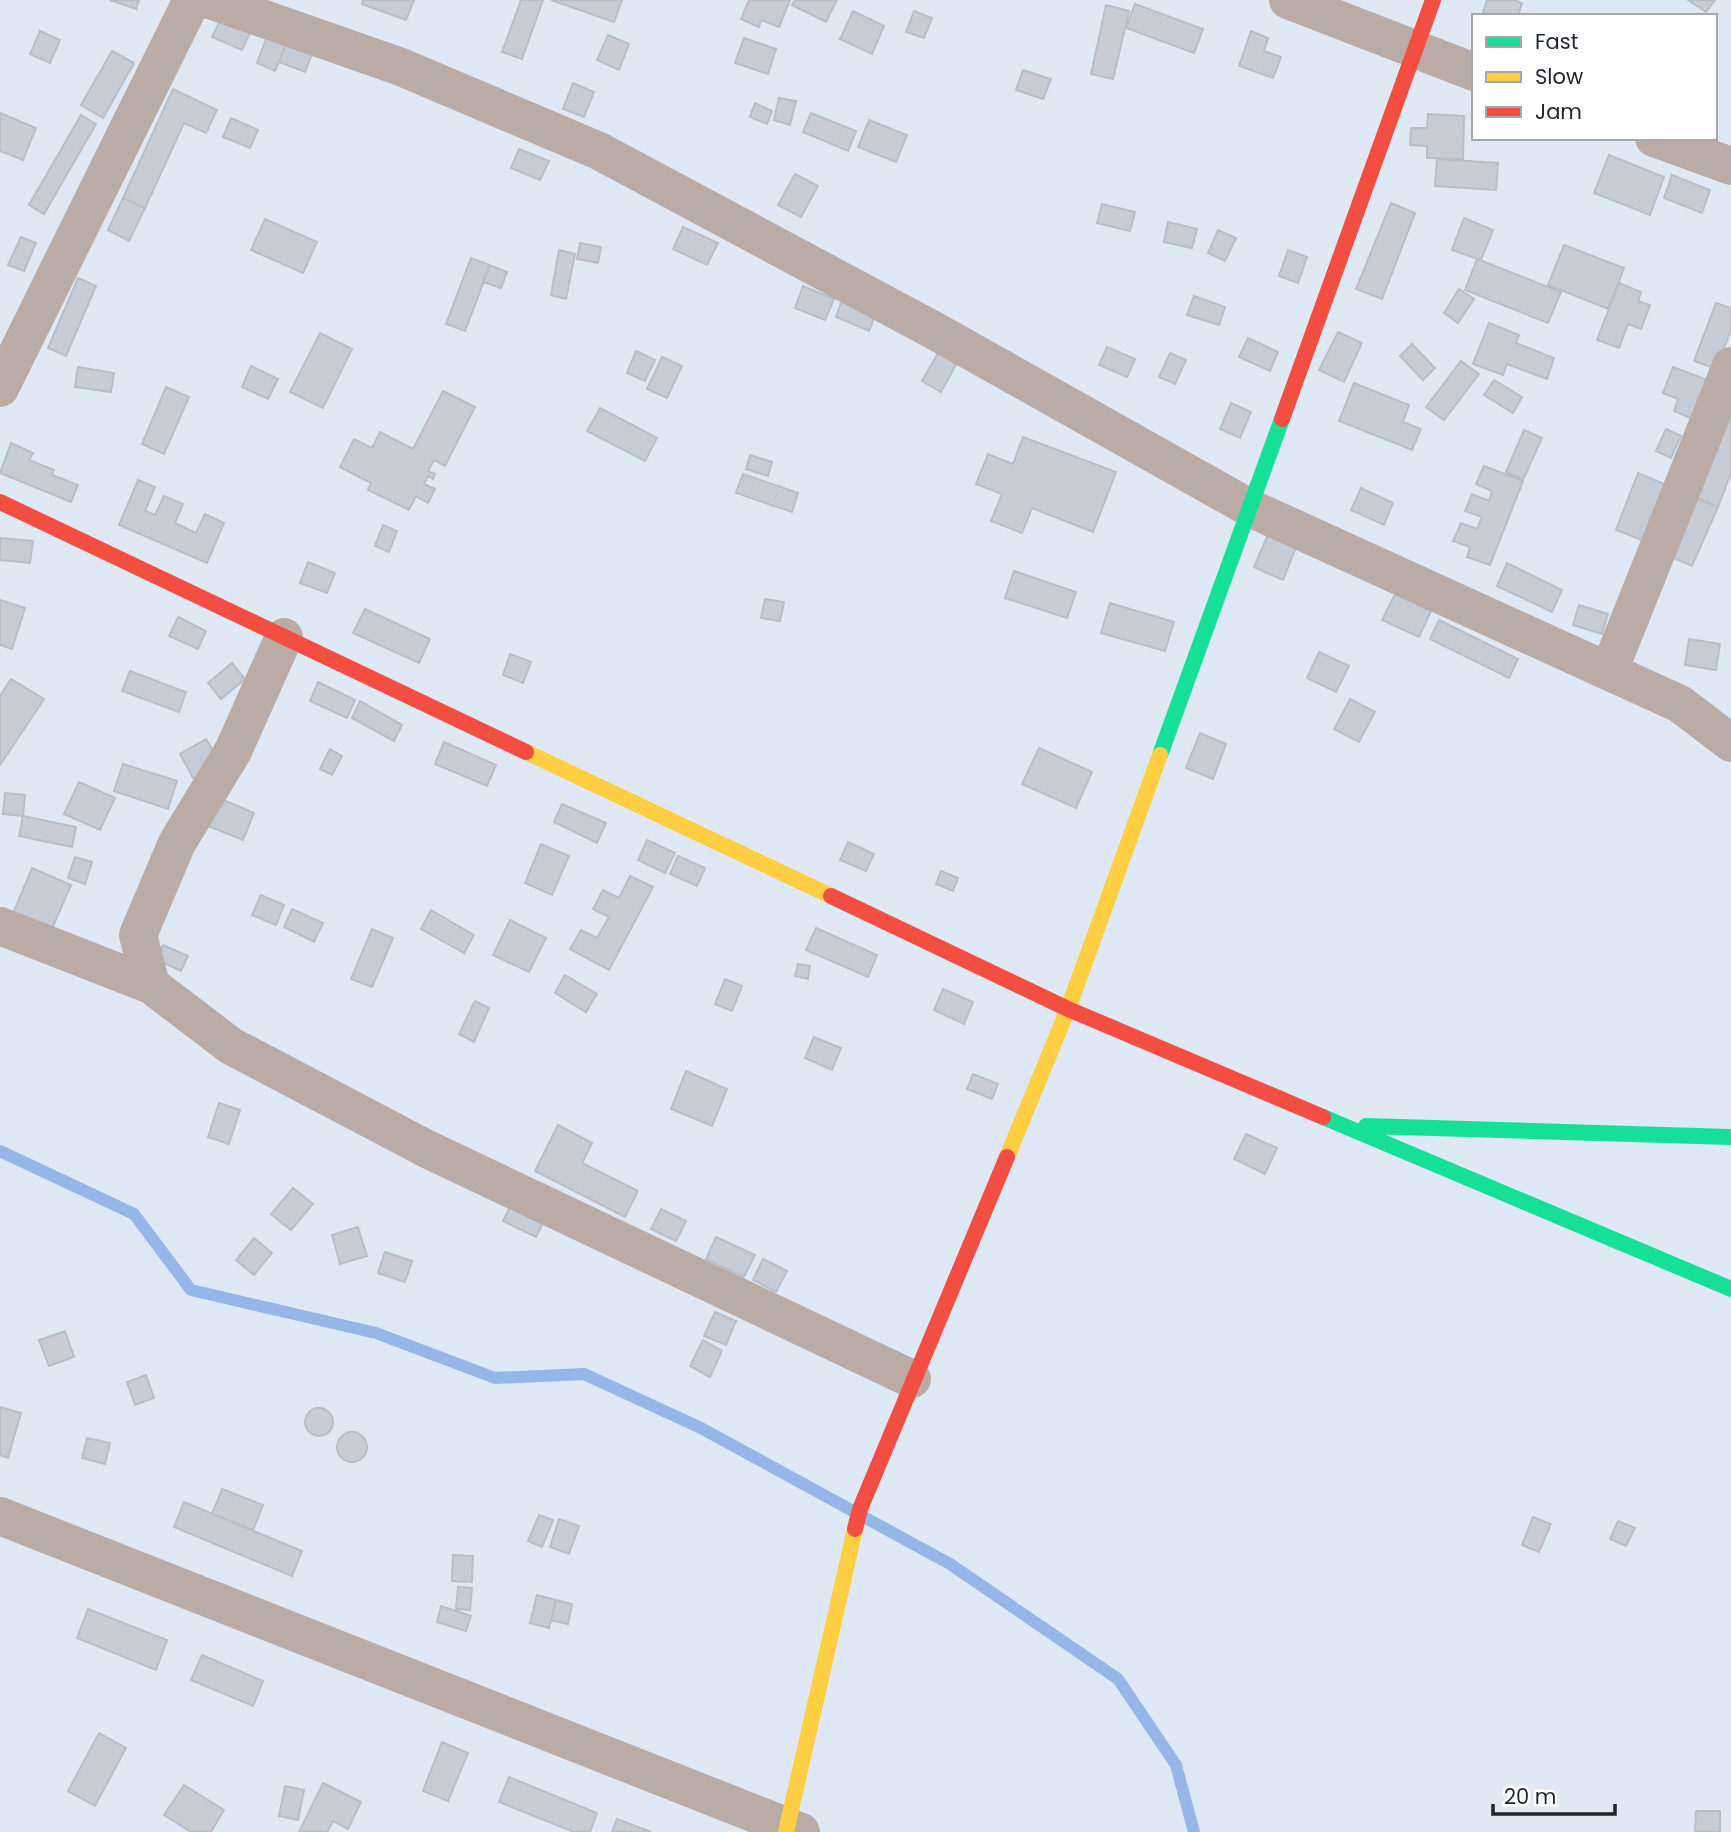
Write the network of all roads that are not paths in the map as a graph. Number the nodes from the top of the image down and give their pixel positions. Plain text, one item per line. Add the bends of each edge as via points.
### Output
1 (192, 0) edge
2 (210, 0) edge
3 (1288, 0) edge
4 (1433, 0) edge
5 (1416, 51) junction
6 (1472, 71) edge
7 (1660, 140) edge
8 (1731, 166) edge
9 (1731, 366) edge
10 (0, 388) edge
11 (0, 502) edge
12 (1250, 508) junction
13 (284, 637) junction
14 (1609, 671) junction
15 (1731, 744) edge
16 (0, 926) edge
17 (151, 985) junction
18 (1068, 1009) junction
19 (1343, 1125) junction
20 (1731, 1137) edge
21 (1731, 1289) edge
22 (912, 1379) junction
23 (0, 1516) edge
24 (792, 1830) edge

1 - 10 street
2 - 12 street via 401,67 599,151 935,331
3 - 5 street
4 - 5 street
5 - 6 street
5 - 12 street
7 - 8 street
9 - 14 street
11 - 13 street
12 - 14 street
12 - 18 street
13 - 17 street via 233,751 177,843 138,936
13 - 18 street
14 - 15 street via 1680,704
16 - 17 street
17 - 22 street via 231,1046 427,1149
18 - 19 street
18 - 22 street
19 - 20 street
19 - 21 street
22 - 24 street via 860,1509
23 - 24 street

